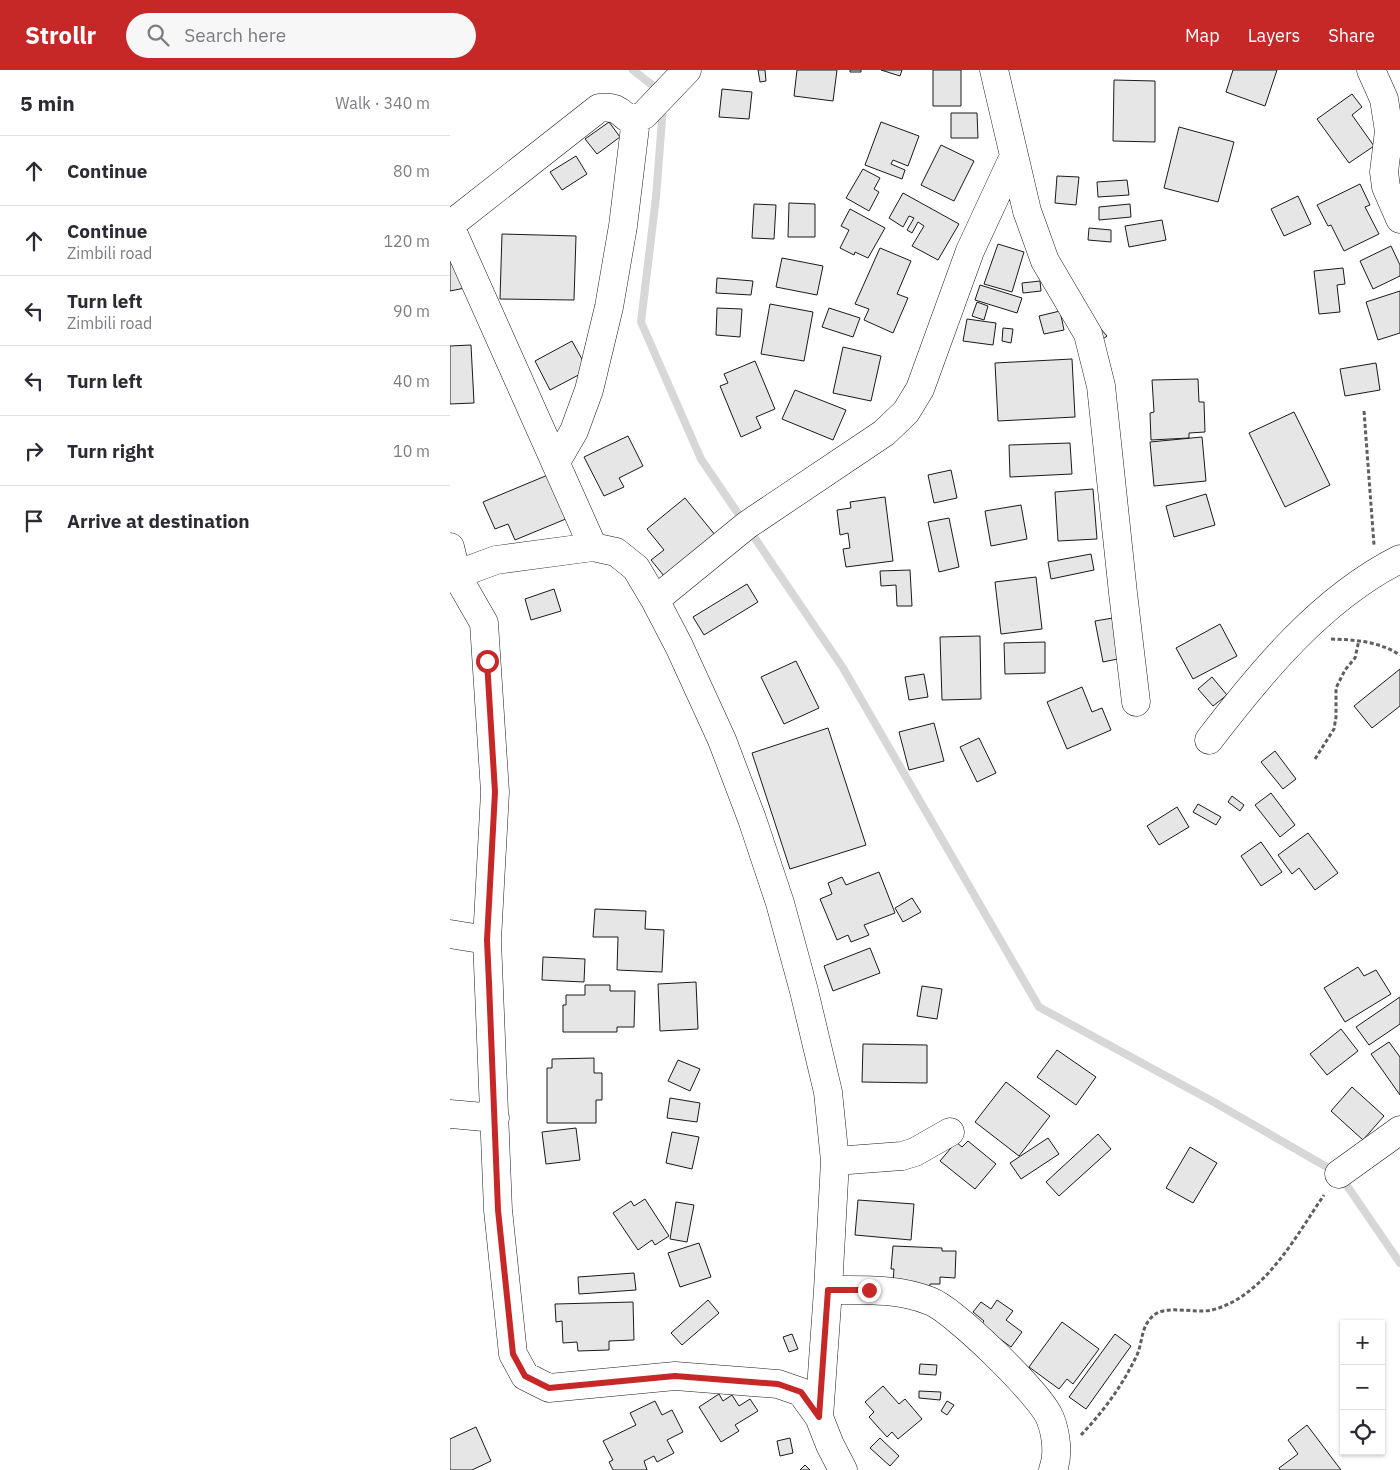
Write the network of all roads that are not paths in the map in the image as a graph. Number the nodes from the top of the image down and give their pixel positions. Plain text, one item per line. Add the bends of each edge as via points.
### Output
1 (687, 70) edge
2 (994, 70) edge
3 (1371, 70) edge
4 (636, 119) junction
5 (1014, 156) junction
6 (1400, 219) edge
7 (450, 225) edge
8 (556, 462) junction
9 (450, 547) edge
10 (593, 547) junction
11 (1388, 565) edge
12 (453, 576) edge
13 (656, 600) junction
14 (1136, 702) dead end
15 (1209, 740) dead end
16 (450, 934) edge
17 (487, 940) junction
18 (450, 1114) edge
19 (495, 1118) junction
20 (1400, 1130) edge
21 (950, 1132) dead end
22 (834, 1162) junction
23 (1338, 1174) road end
24 (828, 1290) junction
25 (819, 1417) junction
26 (1055, 1466) edge
27 (843, 1470) edge

1 - 4 street via 644,115
2 - 5 street
3 - 6 street via 1384,100 1390,130 1384,172 1386,188
4 - 7 street via 627,119 617,109 599,108
4 - 8 street via 623,226 589,390 574,432
5 - 13 street via 970,251 920,389 906,412 884,433 747,525
5 - 14 street via 1027,210 1045,262 1088,334 1101,386
7 - 8 street
8 - 10 street
9 - 12 street
10 - 12 street via 496,560
10 - 13 street via 616,552 636,568
11 - 15 street via 1331,606 1296,639 1252,684
12 - 17 street via 484,622 495,792
13 - 22 street via 722,740 780,903 828,1092
16 - 17 street
17 - 19 street
18 - 19 street
19 - 25 street via 498,1210 513,1354 525,1376 549,1388 675,1376 778,1384 801,1392
20 - 23 street
21 - 22 street via 902,1156
22 - 24 street
24 - 25 street
24 - 26 street via 901,1292 932,1301 953,1316 990,1349 1049,1417 1055,1440
25 - 27 street

